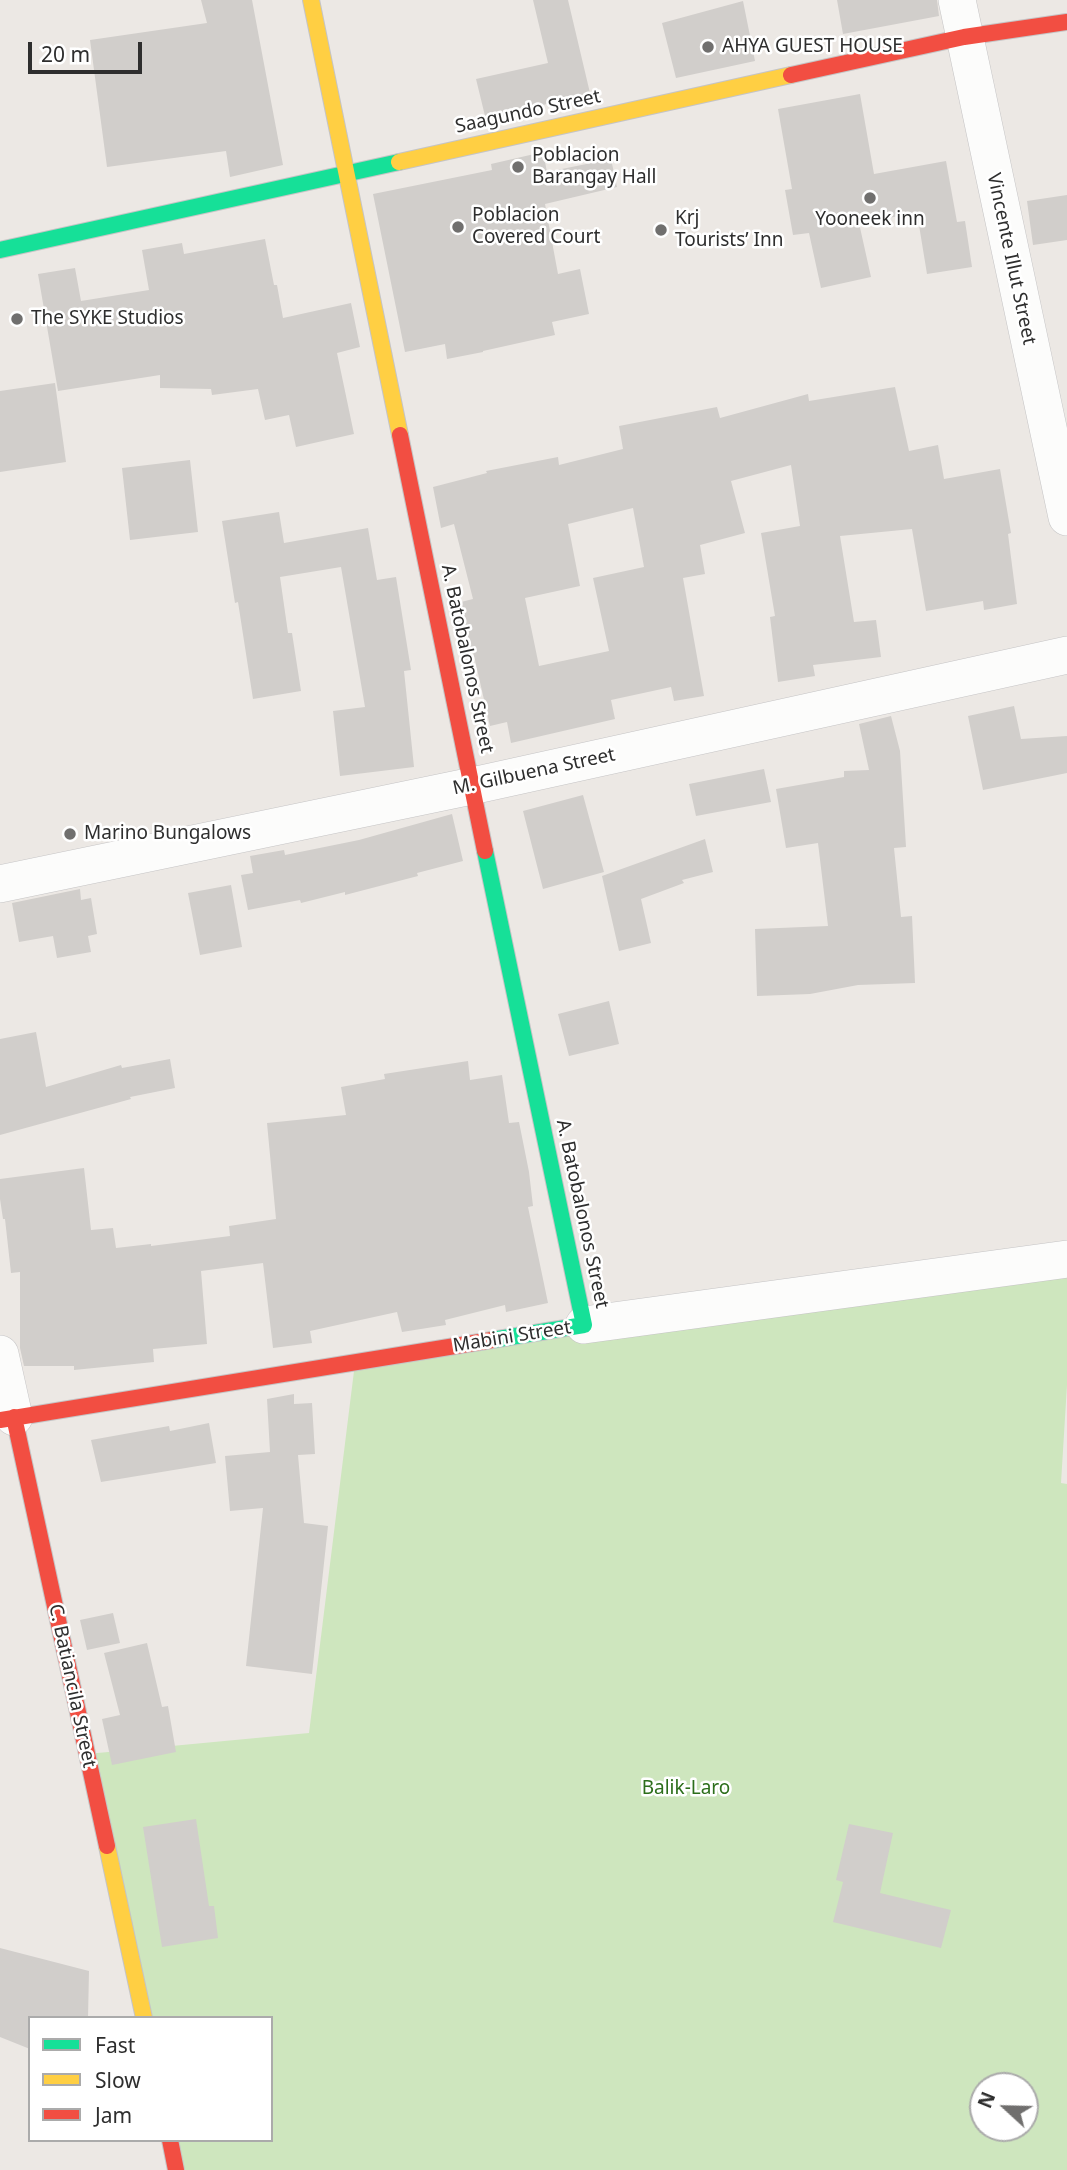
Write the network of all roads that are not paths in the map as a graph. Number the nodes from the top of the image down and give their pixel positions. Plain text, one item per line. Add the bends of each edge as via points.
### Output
1 (311, 0) edge
2 (957, 0) edge
3 (1067, 22) edge
4 (964, 37) junction
5 (346, 174) junction
6 (0, 250) edge
7 (1067, 517) edge
8 (1067, 655) edge
9 (472, 786) junction
10 (0, 884) edge
11 (1067, 1259) edge
12 (584, 1325) junction
13 (0, 1354) edge
14 (7, 1419) edge
15 (144, 2016) edge
16 (170, 2142) edge
17 (176, 2170) edge

1 - 5 street, A. Batobalonos Street
2 - 4 street, Vincente Illut Street
3 - 4 street, Saagundo Street
4 - 5 street, Saagundo Street
4 - 7 street, Vincente Illut Street
5 - 6 street, Saagundo Street
5 - 9 street, A. Batobalonos Street
8 - 9 street, M. Gilbuena Street
9 - 10 street, M. Gilbuena Street
9 - 12 street, A. Batobalonos Street
11 - 12 street, Mabini Street
12 - 14 street, Mabini Street
13 - 14 street, C. Batiancila Street
14 - 15 street, C. Batiancila Street
16 - 17 street

